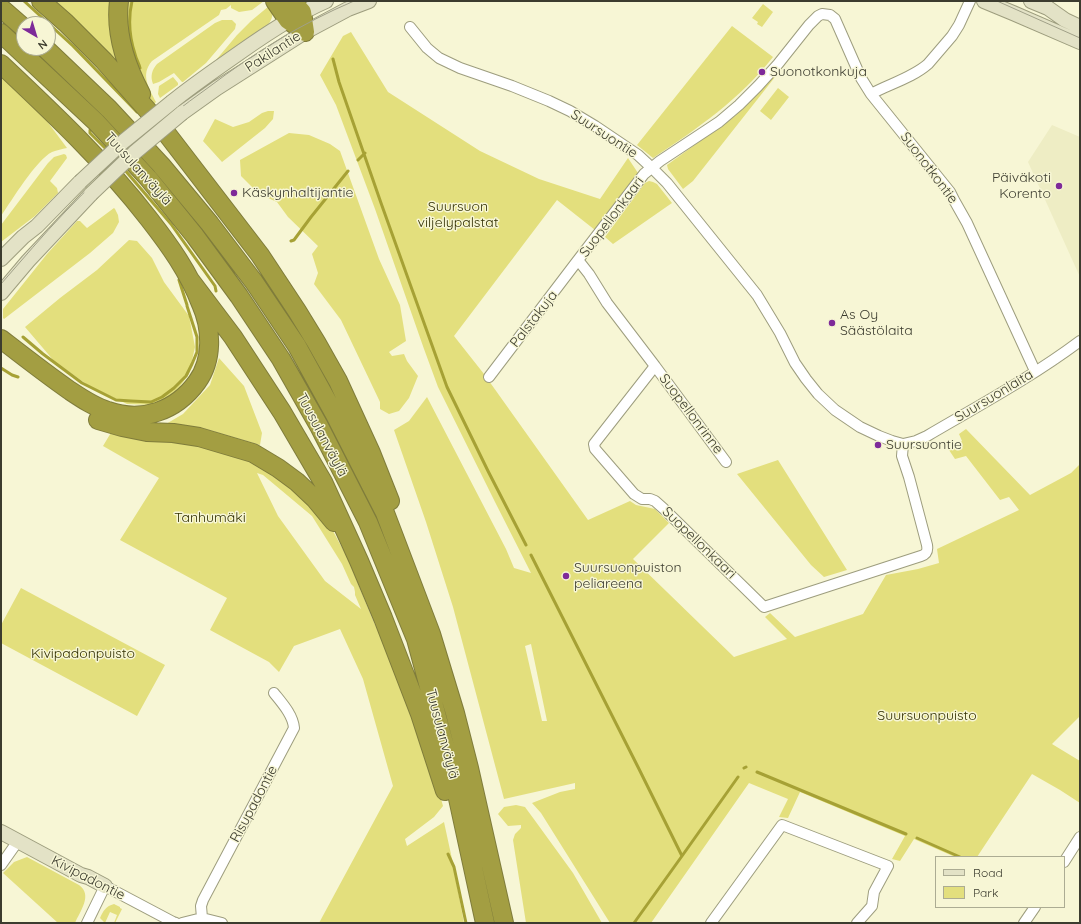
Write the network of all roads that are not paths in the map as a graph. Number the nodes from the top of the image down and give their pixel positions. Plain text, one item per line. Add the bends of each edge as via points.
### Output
1 (41, 1) edge
2 (119, 1) edge
3 (275, 1) edge
4 (326, 1) edge
5 (369, 1) edge
6 (970, 1) edge
7 (984, 1) edge
8 (1031, 1) edge
9 (1, 8) edge
10 (294, 11) edge
11 (16, 21) edge
12 (410, 27) dead end
13 (1080, 27) edge
14 (305, 32) junction
15 (1, 33) edge
16 (1080, 42) edge
17 (53, 56) edge
18 (1, 64) edge
19 (871, 94) junction
20 (157, 121) junction
21 (652, 168) junction
22 (1, 259) edge
23 (578, 260) junction
24 (190, 280) junction
25 (1, 294) edge
26 (1, 339) edge
27 (1080, 340) edge
28 (1, 355) edge
29 (655, 366) junction
30 (1035, 371) junction
31 (489, 377) dead end
32 (903, 444) junction
33 (726, 462) dead end
34 (360, 561) junction
35 (431, 634) junction
36 (274, 693) dead end
37 (1, 832) edge
38 (1080, 838) edge
39 (18, 841) junction
40 (1065, 860) edge
41 (1, 865) edge
42 (105, 886) junction
43 (1034, 908) edge
44 (202, 918) junction
45 (86, 923) edge
46 (176, 923) edge
47 (182, 923) edge
48 (222, 923) edge
49 (485, 923) edge
50 (504, 923) edge
51 (711, 923) edge
52 (858, 923) edge
53 (1024, 923) edge

1 - 20 highway via 104,60
2 - 20 highway via 118,29 128,65 136,85
3 - 10 highway
4 - 10 main road, Pakilantie
5 - 14 main road, Pakilantie
6 - 19 street via 952,36 928,64
7 - 16 main road
8 - 13 main road
9 - 11 highway
10 - 14 highway
10 - 22 main road, Pakilantie, bridge via 270,32 204,77 124,141
12 - 21 street, Suursuontie via 439,58 570,111 623,144
14 - 25 main road, Pakilantie, bridge via 217,88 134,153 37,251
15 - 49 highway, Tuusulanväylä via 96,122 148,178 195,236 277,352 319,426 368,522 416,639 454,780
17 - 35 highway, Tuusulanväylä via 161,164 254,282 298,346 385,513
18 - 24 highway via 84,143 129,193 169,244
19 - 21 street, Suonotkontie via 861,78 835,19 822,14 746,99 729,114
19 - 30 street, Suonotkontie via 954,200
20 - 35 highway via 260,255 297,311 338,382 371,453 412,558
21 - 23 street, Suopellonkaari via 644,174
21 - 32 street, Suursuontie via 667,183 757,295 795,363 818,394 835,410 860,427
23 - 29 street, Suopellonkaari
23 - 31 street, Palstakuja
24 - 26 highway via 207,321 209,350 206,364 198,381 184,397 173,405 151,414 126,415 97,407 58,382
24 - 34 highway via 233,337 282,412 323,482
27 - 30 street, Suursuonlaita
28 - 34 highway via 56,396 97,420 147,432 200,437 252,453 278,468 315,499 335,523
29 - 32 street, Suopellonkaari via 594,444 595,449 634,494 642,499 655,501 764,607 927,552 902,456
29 - 33 street, Suopellonrinne
30 - 32 street, Suursuonlaita via 927,436
34 - 49 highway via 420,714 444,786 470,891
35 - 50 highway, Tuusulanväylä via 469,768
36 - 44 street, Risupadontie via 293,721 294,728 203,900
37 - 39 main road, Kivipadontie
38 - 40 street
39 - 41 street
39 - 42 main road, Kivipadontie
42 - 45 street
42 - 46 street, Kivipadontie
43 - 53 street
44 - 47 street
44 - 48 street
51 - 52 street via 782,825 888,866 874,892 872,906

